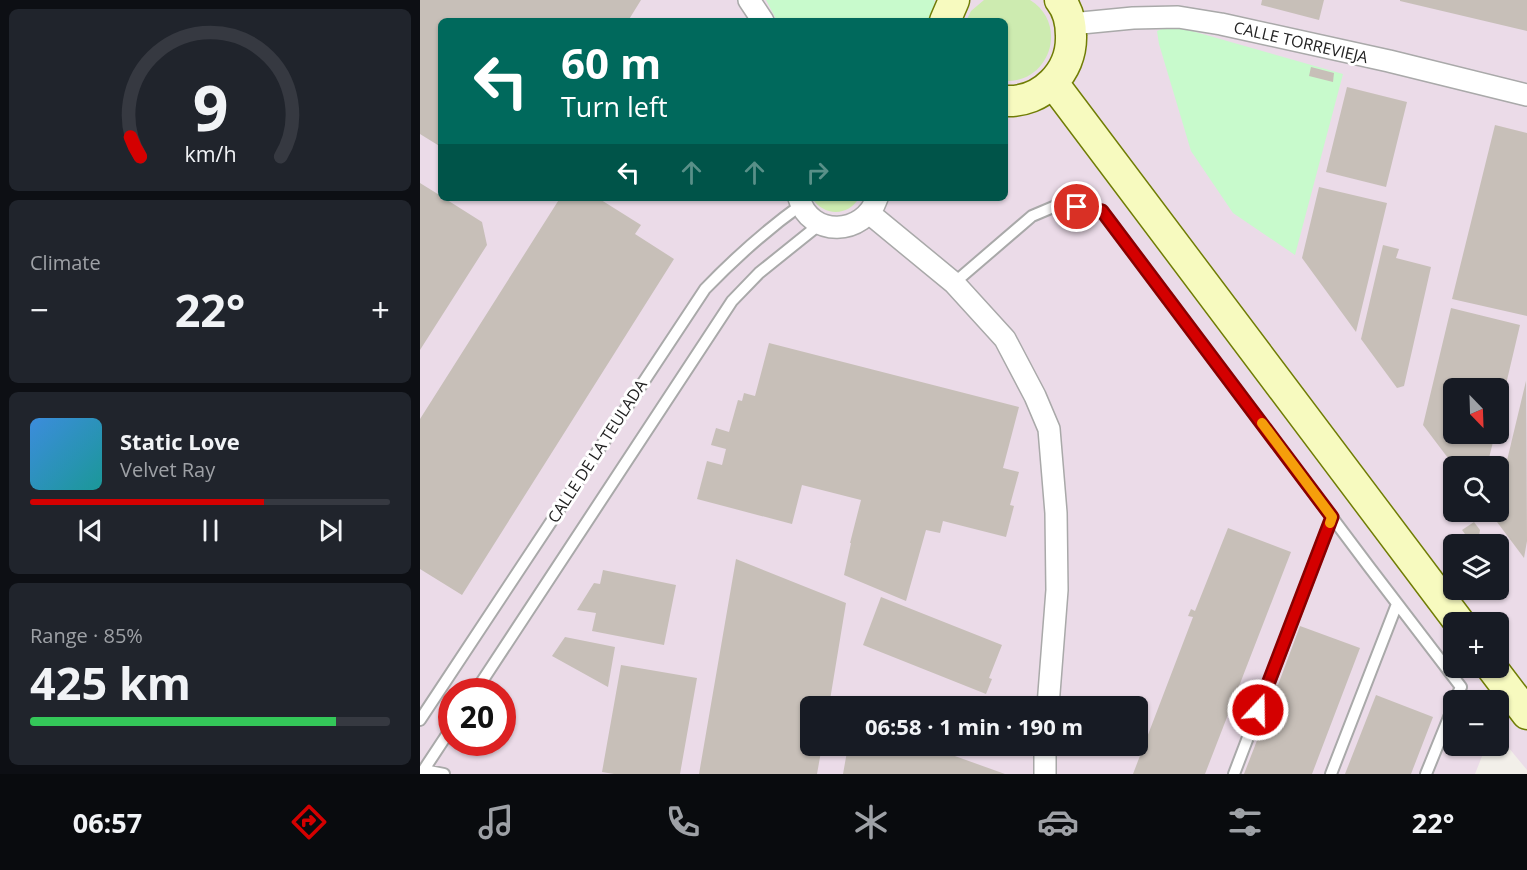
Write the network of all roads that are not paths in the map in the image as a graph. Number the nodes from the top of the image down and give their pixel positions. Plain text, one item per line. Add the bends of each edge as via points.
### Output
1 (749, 0) edge
2 (954, 0) edge
3 (1065, 12) edge
4 (761, 18) edge
5 (946, 18) edge
6 (1053, 83) junction
7 (1527, 95) edge
8 (1008, 101) edge
9 (800, 201) edge
10 (873, 205) edge
11 (820, 224) junction
12 (954, 283) junction
13 (1332, 517) junction
14 (1397, 604) junction
15 (1451, 612) edge
16 (484, 678) edge
17 (1500, 678) edge
18 (1460, 690) edge
19 (1049, 696) edge
20 (1527, 714) edge
21 (420, 720) edge
22 (1443, 732) edge
23 (438, 749) edge
24 (1045, 756) edge
25 (422, 772) edge
26 (444, 774) edge
27 (1045, 774) edge
28 (1234, 774) edge
29 (1332, 774) edge
30 (1426, 774) edge

1 - 4 street
2 - 5 street
3 - 6 street via 1071,46 1065,66
3 - 7 street, CALLE TORREVIEJA via 1178,17 1221,24
6 - 8 street via 1035,96
6 - 15 street
9 - 11 street via 809,216
9 - 21 lane, CALLE DE LA TEULADA via 705,288
10 - 11 street via 859,222 849,226
10 - 12 street
11 - 16 lane, CALLE DE LA TEULADA via 759,273 732,301
12 - 13 lane via 1032,216 1058,205 1102,211
12 - 19 street via 1005,339 1049,429 1057,590
13 - 14 lane
13 - 28 lane
14 - 18 lane
14 - 29 lane
17 - 20 street
22 - 30 lane
23 - 25 lane
24 - 27 street
25 - 26 lane

